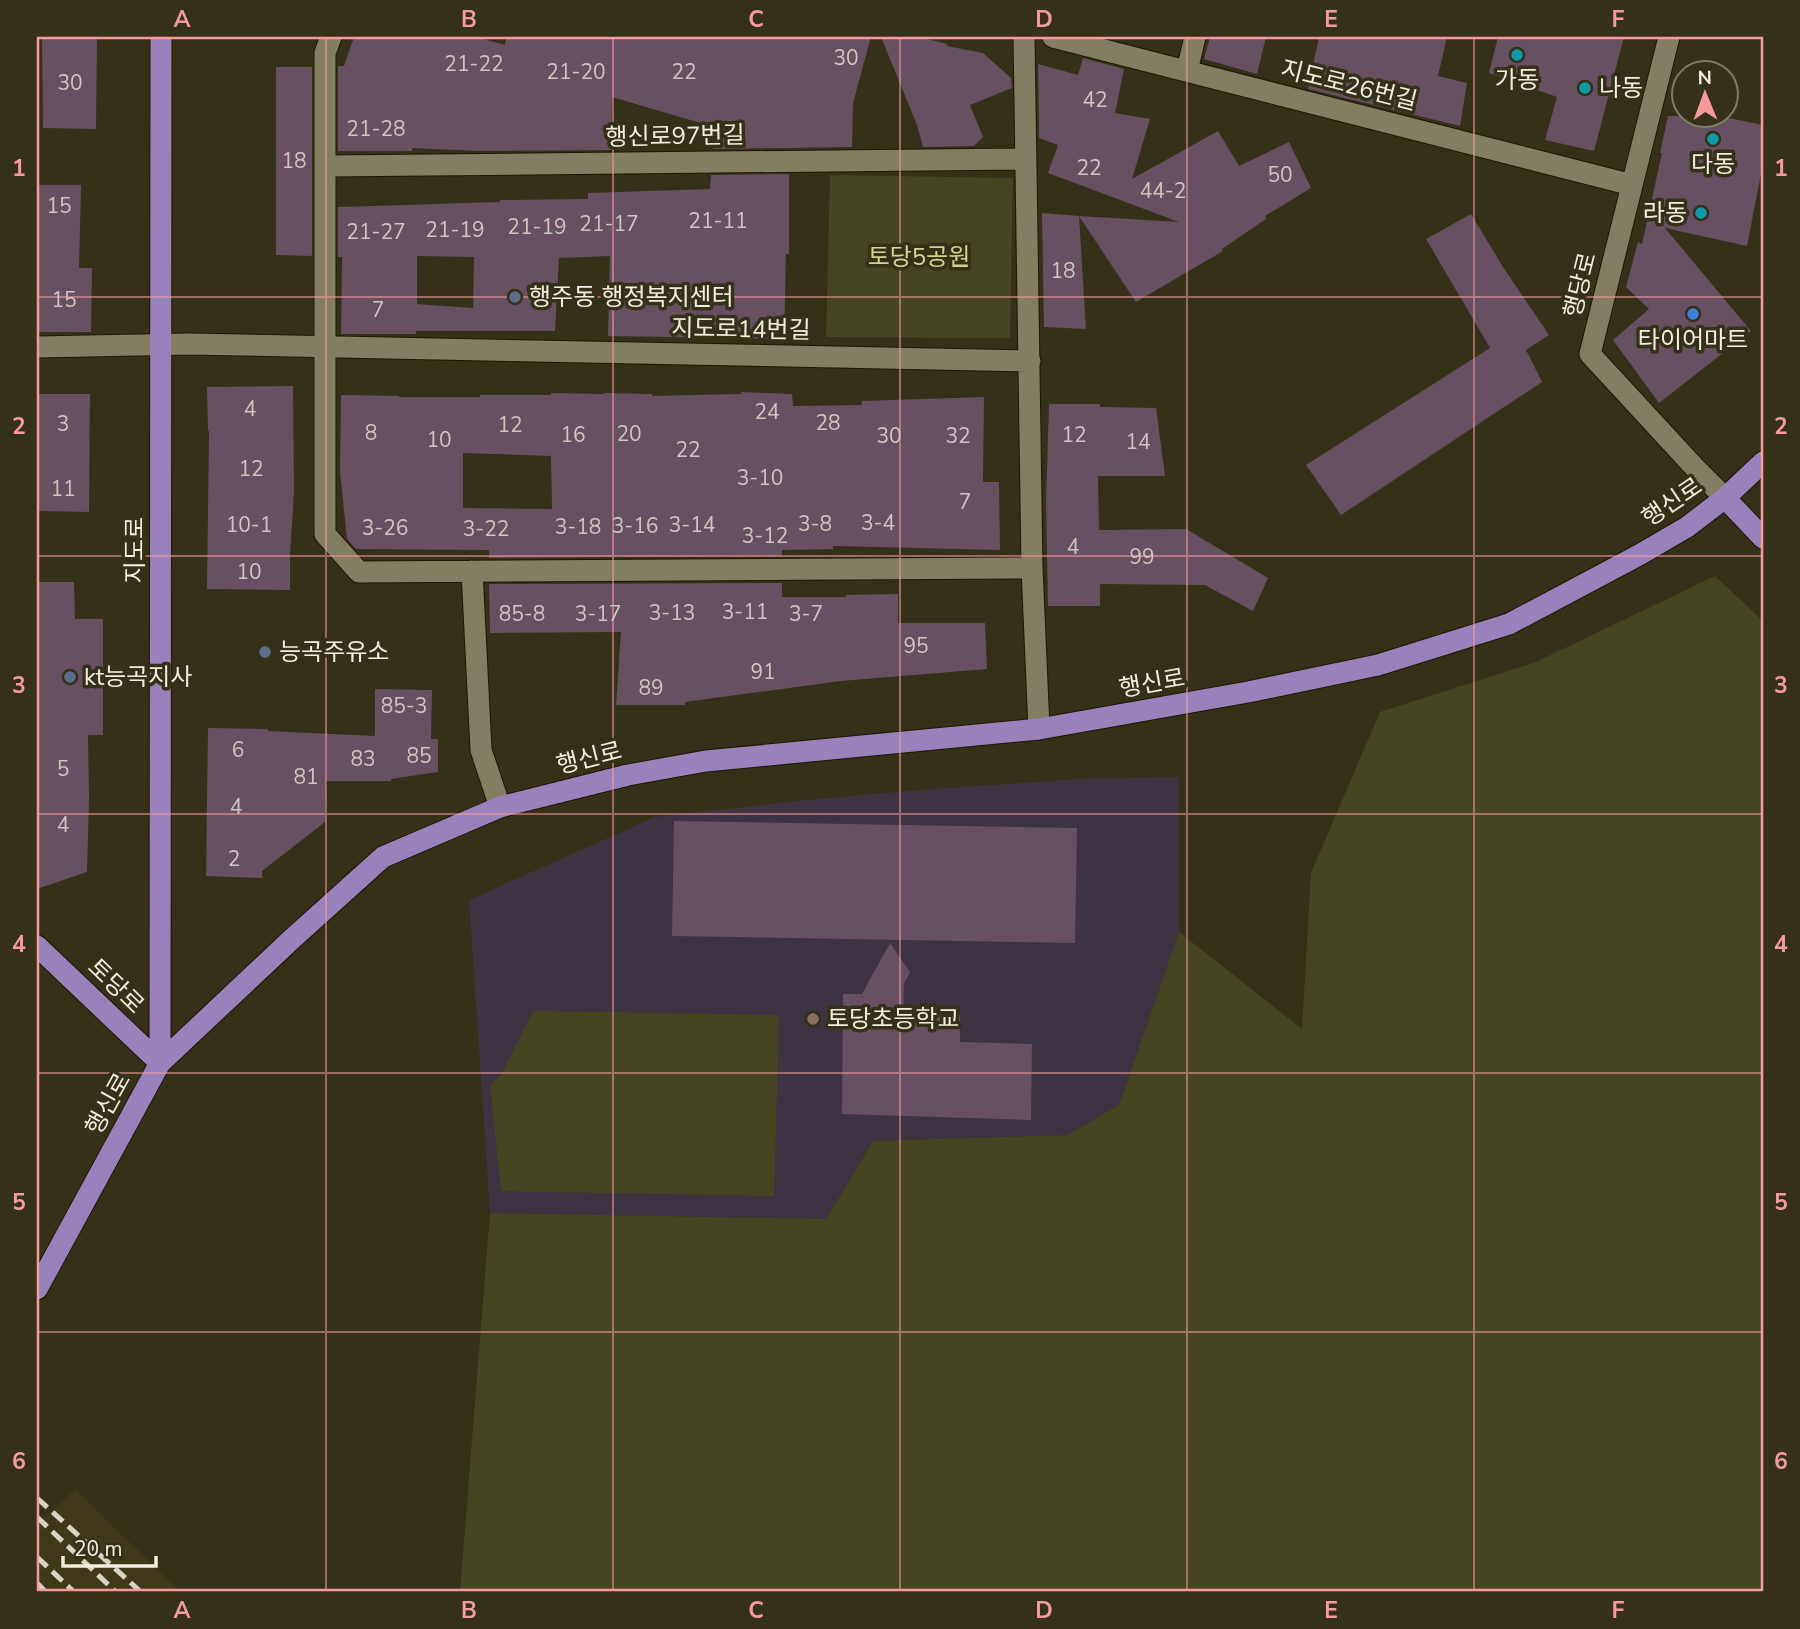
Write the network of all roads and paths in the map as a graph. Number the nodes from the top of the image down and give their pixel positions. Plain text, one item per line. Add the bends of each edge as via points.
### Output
1 (162, 37) edge
2 (331, 37) edge
3 (1024, 37) edge
4 (1053, 37) edge
5 (1195, 37) edge
6 (1669, 37) edge
7 (1187, 71) junction
8 (1026, 159) junction
9 (325, 166) junction
10 (1632, 185) junction
11 (162, 344) junction
12 (37, 347) edge
13 (326, 347) junction
14 (1030, 361) junction
15 (1763, 463) edge
16 (1725, 498) junction
17 (1763, 538) edge
18 (1032, 568) junction
19 (472, 571) junction
20 (1039, 729) junction
21 (500, 807) junction
22 (37, 946) edge
23 (160, 1063) junction
24 (37, 1289) edge

1 - 11 main road, 지도로
2 - 9 street via 325,53
3 - 8 street
4 - 7 street, 지도로26번길
5 - 7 street
6 - 10 street, 행당로
7 - 10 street, 지도로26번길
8 - 9 street, 행신로97번길
8 - 14 street
9 - 13 street
10 - 16 street, 행당로 via 1590,354
11 - 12 street, 지도로14번길
11 - 13 street, 지도로14번길
11 - 23 main road, 지도로
13 - 14 street, 지도로14번길
13 - 19 street via 326,534 359,572
14 - 18 street
15 - 16 main road, 행신로
16 - 17 main road
16 - 20 main road, 행신로 via 1639,555 1509,624 1378,665
18 - 19 street
18 - 20 street
19 - 21 street via 481,750
20 - 21 main road, 행신로 via 706,761
21 - 23 main road, 행신로 via 383,857
22 - 23 main road, 토당로
23 - 24 main road, 행신로

